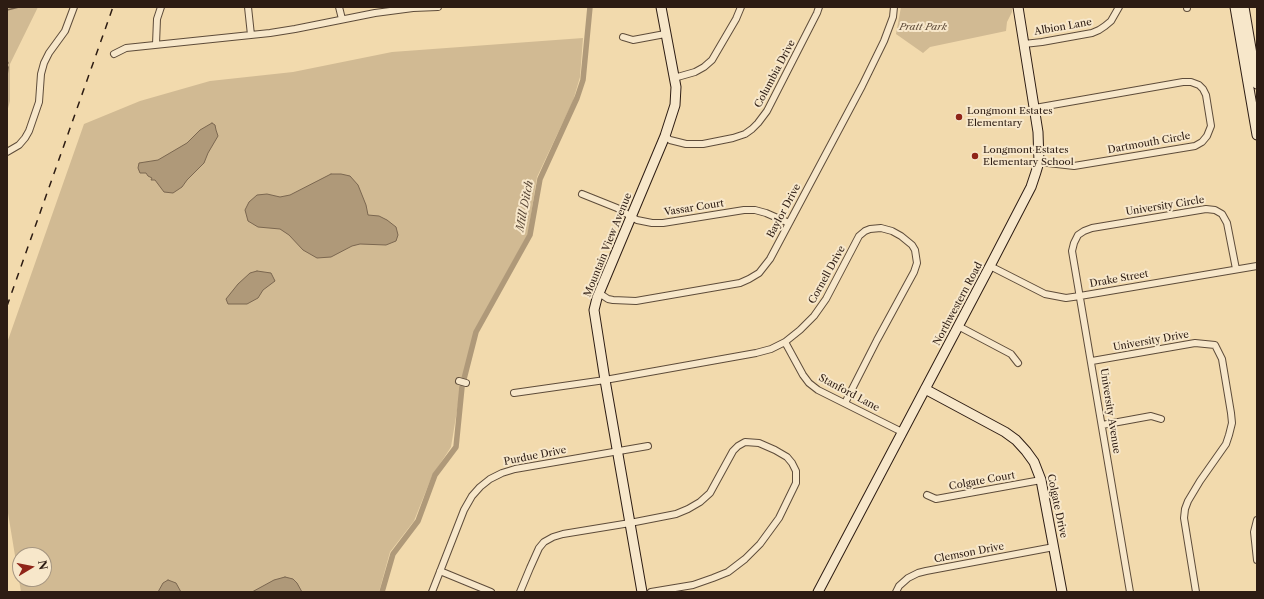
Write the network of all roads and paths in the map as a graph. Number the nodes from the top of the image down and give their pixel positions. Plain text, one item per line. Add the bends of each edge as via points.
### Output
1 (74, 7) edge
2 (161, 7) edge
3 (248, 7) edge
4 (339, 7) edge
5 (438, 7) edge
6 (661, 7) edge
7 (741, 7) edge
8 (819, 7) edge
9 (894, 7) edge
10 (1018, 7) edge
11 (1119, 7) edge
12 (1235, 7) edge
13 (1244, 7) edge
14 (413, 8) edge
15 (342, 19) junction
16 (665, 34) junction
17 (251, 35) junction
18 (623, 37) dead end
19 (156, 44) junction
20 (1024, 44) junction
21 (114, 54) dead end
22 (674, 78) junction
23 (1257, 84) edge
24 (1035, 108) junction
25 (1257, 135) edge
26 (665, 136) junction
27 (7, 152) edge
28 (1039, 162) junction
29 (582, 194) dead end
30 (631, 217) junction
31 (789, 223) junction
32 (1078, 235) joint
33 (990, 266) junction
34 (1257, 266) edge
35 (1236, 269) junction
36 (600, 293) junction
37 (1080, 296) junction
38 (958, 326) junction
39 (785, 342) junction
40 (1092, 361) junction
41 (1018, 363) dead end
42 (605, 380) junction
43 (459, 381) dead end
44 (466, 383) dead end
45 (925, 389) junction
46 (514, 393) dead end
47 (845, 404) junction
48 (1161, 419) dead end
49 (1102, 425) junction
50 (902, 432) junction
51 (648, 446) dead end
52 (617, 452) junction
53 (1041, 480) junction
54 (927, 494) dead end
55 (1257, 520) edge
56 (630, 523) junction
57 (1054, 547) junction
58 (1257, 560) edge
59 (440, 571) junction
60 (432, 592) edge
61 (491, 592) edge
62 (520, 592) edge
63 (642, 592) edge
64 (651, 592) edge
65 (818, 592) edge
66 (896, 592) edge
67 (1062, 592) edge
68 (1130, 592) edge
69 (1196, 592) edge

1 - 27 street via 65,31 49,53 42,69 39,102 30,131 19,145
2 - 19 street via 157,19
3 - 17 street
4 - 15 street
5 - 14 street
6 - 16 street, Mountain View Avenue
7 - 22 street via 712,60 695,72
8 - 26 street, Columbia Drive via 767,111 752,129 733,138 703,144 686,144
9 - 31 street, Baylor Drive via 884,41
10 - 20 street, Northwestern Road
11 - 20 street, Albion Lane via 1111,21 1092,33
12 - 25 street
13 - 23 street
14 - 15 street
15 - 17 street via 295,30
16 - 18 street via 633,40
16 - 22 street, Mountain View Avenue
17 - 19 street
19 - 21 street via 126,48
20 - 24 street, Northwestern Road
22 - 26 street, Mountain View Avenue via 676,105
24 - 28 street, Northwestern Road
24 - 28 street, Dartmouth Circle via 1191,82 1199,85 1206,95 1211,126 1207,136 1195,146 1074,166
26 - 30 street, Mountain View Avenue
28 - 33 street, Northwestern Road via 1031,187
29 - 30 street, Vassar Court via 617,208
30 - 31 street, Vassar Court via 652,223 663,223 755,210
30 - 36 street, Mountain View Avenue
31 - 36 street, Baylor Drive via 767,264 749,279 636,301 608,299
32 - 35 street, University Circle via 1092,228 1206,209 1215,210 1222,214 1227,223
32 - 37 street, University Avenue via 1072,251
33 - 37 street, Drake Street via 1045,294 1066,298
33 - 38 street, Northwestern Road
34 - 35 street, Drake Street
35 - 37 street, Drake Street
36 - 42 street, Mountain View Avenue via 594,315
37 - 40 street, University Avenue
38 - 41 street via 1011,354
38 - 45 street, Northwestern Road
39 - 42 street, Cornell Drive via 756,353
39 - 47 street, Stanford Lane via 809,383
39 - 47 street, Cornell Drive via 814,316 830,292 859,236 865,231 881,228 892,231 912,245 917,263 914,272
40 - 49 street, University Avenue
40 - 69 street, University Drive via 1195,343 1215,345 1222,359 1232,423 1226,444 1200,480 1185,509 1184,518
42 - 46 street, Cornell Drive
42 - 52 street, Mountain View Avenue
43 - 44 street
45 - 50 street, Northwestern Road
45 - 53 street, Colgate Drive via 1016,440 1034,462
47 - 50 street, Stanford Lane
48 - 49 street via 1151,416
49 - 68 street, University Avenue
50 - 65 street, Northwestern Road
51 - 52 street, Purdue Drive
52 - 56 street, Mountain View Avenue
52 - 59 street, Purdue Drive via 515,469 490,479 472,496 464,510
53 - 54 street, Colgate Court via 936,499
53 - 57 street, Colgate Drive
55 - 58 street via 1254,532
56 - 62 street via 562,534 544,542
56 - 63 street, Mountain View Avenue
56 - 64 street via 676,514 700,502 710,493 733,451 745,442 759,443 775,450 787,457 796,471 796,483 779,518 745,559 728,572 694,585
57 - 66 street, Clemson Drive via 922,572 908,578
57 - 67 street, Colgate Drive
59 - 60 street, Purdue Drive
59 - 61 street

